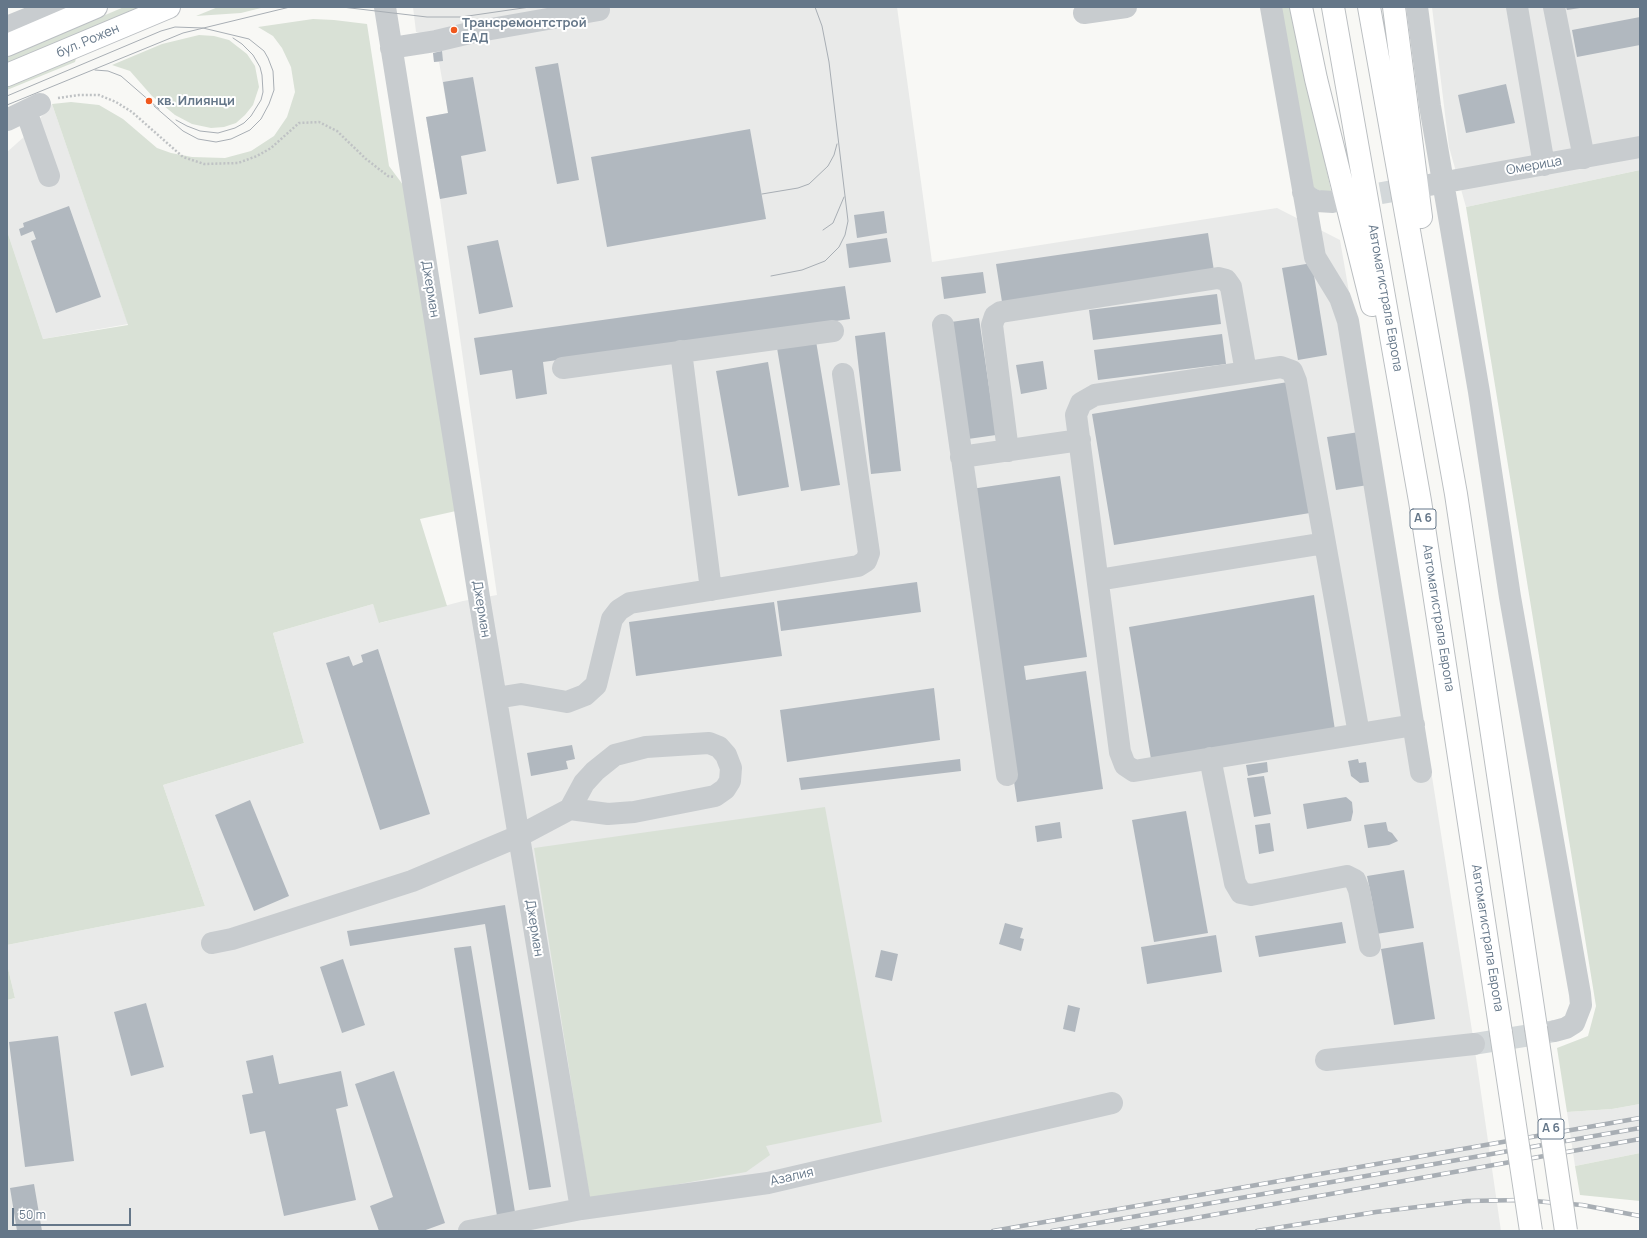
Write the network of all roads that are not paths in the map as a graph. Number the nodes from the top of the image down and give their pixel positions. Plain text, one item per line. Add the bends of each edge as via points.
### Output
1 (56, 7) edge
2 (96, 7) edge
3 (169, 7) edge
4 (385, 7) edge
5 (1126, 7) edge
6 (1271, 7) edge
7 (1301, 7) edge
8 (1333, 7) edge
9 (1369, 7) edge
10 (1394, 7) edge
11 (1416, 7) edge
12 (1517, 7) edge
13 (1554, 7) edge
14 (599, 10) dead end
15 (1084, 13) dead end
16 (7, 27) edge
17 (7, 45) edge
18 (391, 48) junction
19 (7, 75) edge
20 (25, 112) edge
21 (1640, 147) edge
22 (1584, 158) junction
23 (1544, 165) junction
24 (49, 176) dead end
25 (1436, 183) junction
26 (1303, 192) junction
27 (1334, 202) tunnel mouth
28 (943, 325) dead end
29 (833, 331) dead end
30 (681, 351) junction
31 (564, 368) dead end
32 (1246, 372) junction
33 (843, 374) dead end
34 (1080, 440) junction
35 (1008, 451) junction
36 (961, 457) junction
37 (1456, 494) junction
38 (1420, 501) junction
39 (1325, 543) junction
40 (1098, 580) junction
41 (711, 590) junction
42 (496, 698) junction
43 (1414, 725) junction
44 (1359, 734) junction
45 (1210, 758) junction
46 (1421, 772) dead end
47 (1007, 775) dead end
48 (570, 809) junction
49 (519, 836) junction
50 (212, 943) dead end
51 (1370, 946) dead end
52 (1545, 1029) junction
53 (1474, 1044) tunnel mouth
54 (1326, 1060) dead end
55 (1112, 1103) dead end
56 (581, 1209) junction
57 (469, 1231) edge
58 (1531, 1231) edge
59 (1566, 1231) edge

1 - 16 street
2 - 17 main road
3 - 19 main road, бул. Рожен
4 - 18 street, Джерман
5 - 15 street
6 - 26 street
7 - 38 main road via 1316,79
8 - 38 main road, Автомагистрала Европа / A 6
9 - 37 main road, A 6
10 - 37 main road
11 - 25 street via 1430,106
12 - 23 street
13 - 22 street
14 - 18 street
18 - 42 street, Джерман
20 - 24 street
21 - 22 street, Омерица
22 - 23 street, Омерица
23 - 25 street, Омерица
25 - 52 street via 1478,392 1510,597 1580,994 1581,1005 1574,1023 1566,1028
26 - 27 street via 1317,201
26 - 43 street via 1315,257 1340,298 1348,321
28 - 36 street
29 - 30 street
30 - 31 street
30 - 41 street
32 - 34 street via 1095,396 1081,403 1076,415
32 - 35 street via 1231,287 1226,280 1218,278 1001,312 995,316 992,325
32 - 39 street via 1281,367 1292,371 1296,381
33 - 41 street via 869,553 866,561 858,566
34 - 35 street
34 - 40 street
35 - 36 street
36 - 47 street
37 - 52 main road, A 6
38 - 58 main road, Автомагистрала Европа / A 6, bridge
39 - 40 street
39 - 44 street
40 - 45 street via 1120,752 1124,765 1134,771
41 - 42 street via 630,603 618,610 612,619 596,685 585,695 567,702 521,694
42 - 49 street, Джерман
43 - 44 street
43 - 46 street
44 - 45 street
45 - 51 street via 1235,883 1242,893 1251,895 1347,876 1356,880
48 - 48 street via 584,783 595,771 615,756 646,746 709,743 719,747 726,755 731,768 730,781 725,789 715,796 634,812 608,814
48 - 49 street
49 - 50 street via 412,881 232,939
49 - 56 street, Джерман
52 - 59 main road, A 6, bridge
53 - 54 street
55 - 56 street, Азалия via 768,1183
56 - 57 street, Азалия

